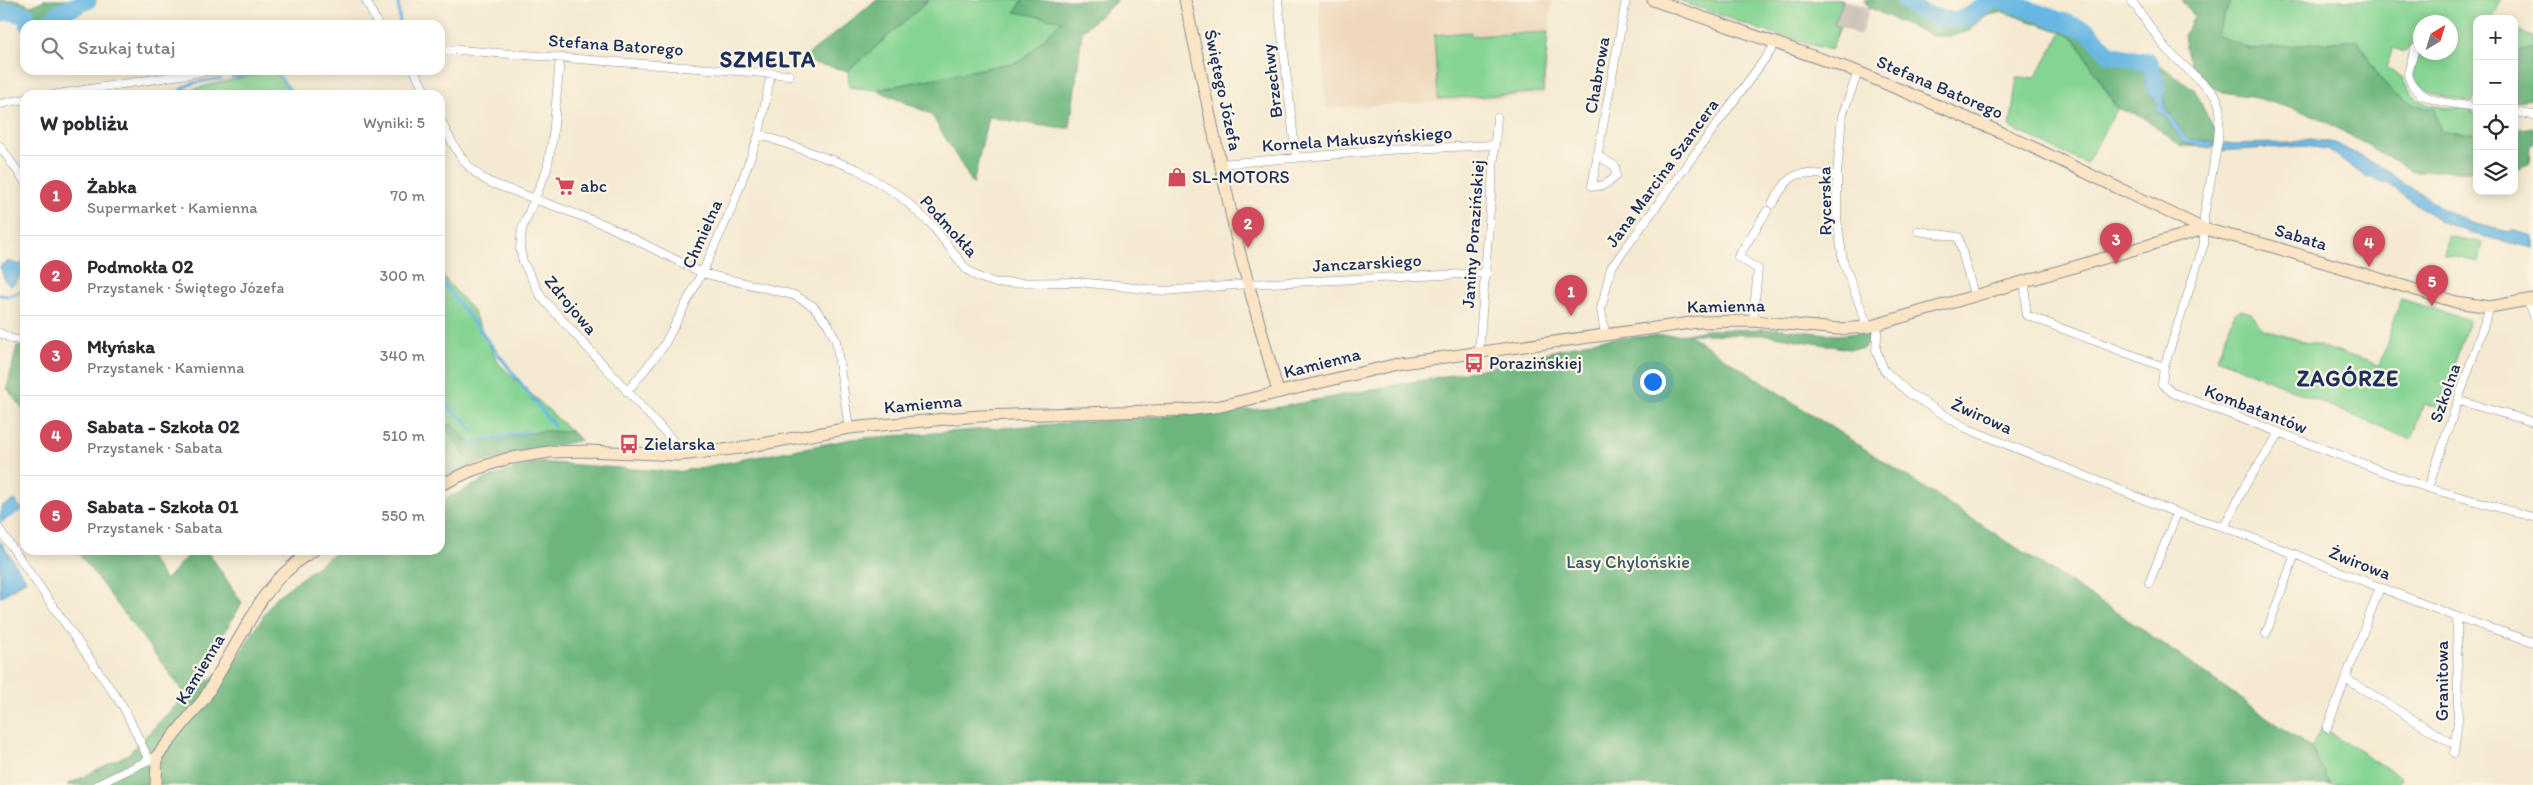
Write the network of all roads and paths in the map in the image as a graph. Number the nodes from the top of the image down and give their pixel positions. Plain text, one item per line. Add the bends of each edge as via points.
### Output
1 (366, 0) edge
2 (1185, 0) edge
3 (1278, 0) edge
4 (1626, 0) edge
5 (1653, 0) edge
6 (2131, 0) edge
7 (376, 20) edge
8 (1774, 40) junction
9 (445, 51) edge
10 (2413, 55) edge
11 (560, 58) junction
12 (1858, 72) junction
13 (771, 73) junction
14 (181, 75) edge
15 (417, 75) edge
16 (789, 75) dead end
17 (84, 90) edge
18 (424, 90) edge
19 (20, 100) edge
20 (0, 104) edge
21 (2473, 105) edge
22 (2518, 113) edge
23 (2533, 115) edge
24 (1497, 118) dead end
25 (445, 129) edge
26 (759, 134) junction
27 (1495, 145) junction
28 (0, 146) edge
29 (1597, 155) dead end
30 (1296, 158) junction
31 (1221, 164) junction
32 (20, 175) edge
33 (1837, 176) junction
34 (536, 198) junction
35 (1772, 204) dead end
36 (1767, 212) dead end
37 (2204, 229) junction
38 (1918, 231) dead end
39 (702, 273) junction
40 (1487, 273) junction
41 (2026, 280) junction
42 (1248, 284) junction
43 (1974, 295) junction
44 (2530, 300) edge
45 (2490, 307) junction
46 (2533, 316) edge
47 (1753, 321) junction
48 (1873, 326) junction
49 (0, 333) edge
50 (1605, 334) junction
51 (20, 340) edge
52 (1479, 352) junction
53 (2164, 367) junction
54 (627, 392) junction
55 (1278, 392) junction
56 (2459, 401) junction
57 (2533, 422) edge
58 (849, 428) junction
59 (2279, 434) junction
60 (679, 455) junction
61 (445, 483) edge
62 (2428, 488) junction
63 (2177, 513) junction
64 (2533, 517) edge
65 (2224, 527) junction
66 (0, 530) edge
67 (2295, 554) junction
68 (306, 555) edge
69 (2148, 583) dead end
70 (2380, 587) junction
71 (2457, 617) junction
72 (2266, 634) dead end
73 (2533, 642) edge
74 (2346, 680) junction
75 (2328, 728) dead end
76 (153, 758) junction
77 (97, 785) edge
78 (156, 785) edge

1 - 7 street
2 - 31 street, Świętego Józefa
3 - 30 street, Brzechwy
4 - 29 street, Chabrowa
5 - 8 street, Stefana Batorego
6 - 37 street via 2166,49 2216,96 2220,108
8 - 12 street, Stefana Batorego
8 - 50 street, Jana Marcina Szancera via 1772,48 1611,268 1601,309
9 - 11 street, Stefana Batorego
10 - 21 street via 2408,73 2415,90 2431,99
11 - 13 street, Stefana Batorego
11 - 34 street, Zdrojowa via 553,136 547,169
12 - 33 street, Rycerska via 1842,116
12 - 37 street, Stefana Batorego via 2006,134
13 - 16 street, Stefana Batorego
13 - 26 street, Chmielna
14 - 17 street
15 - 18 street
19 - 20 street
22 - 23 street
24 - 27 street, Janiny Porazińskiej
25 - 34 street via 458,153 476,175
26 - 39 street, Chmielna via 732,208
26 - 42 street, Podmokła via 857,168 900,196 932,225 966,269 996,283 1079,282 1165,292
27 - 30 street, Kornela Makuszyńskiego
27 - 40 street, Janiny Porazińskiej
28 - 32 street
30 - 31 street, Kornela Makuszyńskiego
31 - 42 street, Świętego Józefa
33 - 35 street via 1796,174 1787,179
33 - 48 street, Rycerska via 1837,220 1843,261
34 - 39 street via 608,226
34 - 54 street, Zdrojowa via 522,229 520,248 531,281 542,298
36 - 47 street via 1738,257 1758,269
37 - 41 street, Kamienna via 2182,238
37 - 45 street, Sabata via 2456,302
37 - 53 street via 2204,244
38 - 43 street via 1958,237
39 - 54 street, Chmielna via 663,348
39 - 58 street via 794,295 813,306 828,324 836,341
40 - 42 street, Janczarskiego
40 - 52 street, Janiny Porazińskiej
41 - 43 street, Kamienna
41 - 53 street via 2026,315
42 - 55 street, Świętego Józefa
43 - 48 street, Kamienna
44 - 45 street, Sabata
44 - 46 street
45 - 56 street, Szkolna
47 - 48 street, Kamienna via 1838,329
47 - 50 street, Kamienna via 1698,322
48 - 63 street, Żwirowa via 1876,350 1884,370 1925,404 1966,428
49 - 51 street
50 - 52 street, Kamienna
52 - 55 street, Kamienna via 1402,363
53 - 59 street, Kombatantów via 2162,384 2173,393
54 - 60 street, Zdrojowa via 672,441
55 - 58 street, Kamienna via 1221,406 1186,410 979,416
56 - 57 street
56 - 62 street, Szkolna
58 - 60 street, Kamienna via 740,448
59 - 62 street, Kombatantów
59 - 65 street via 2247,482
60 - 61 street, Kamienna via 549,452 499,462
62 - 64 street, Kombatantów
63 - 65 street, Żwirowa
63 - 69 street
65 - 67 street, Żwirowa
66 - 76 street via 124,708
67 - 70 street, Żwirowa
67 - 72 street
68 - 76 street, Kamienna via 278,579 262,599 204,700
70 - 71 street, Żwirowa
70 - 74 street
71 - 73 street, Żwirowa
71 - 74 street, Granitowa via 2458,720 2455,749
74 - 75 street
76 - 77 street, Kamienna
76 - 78 street

